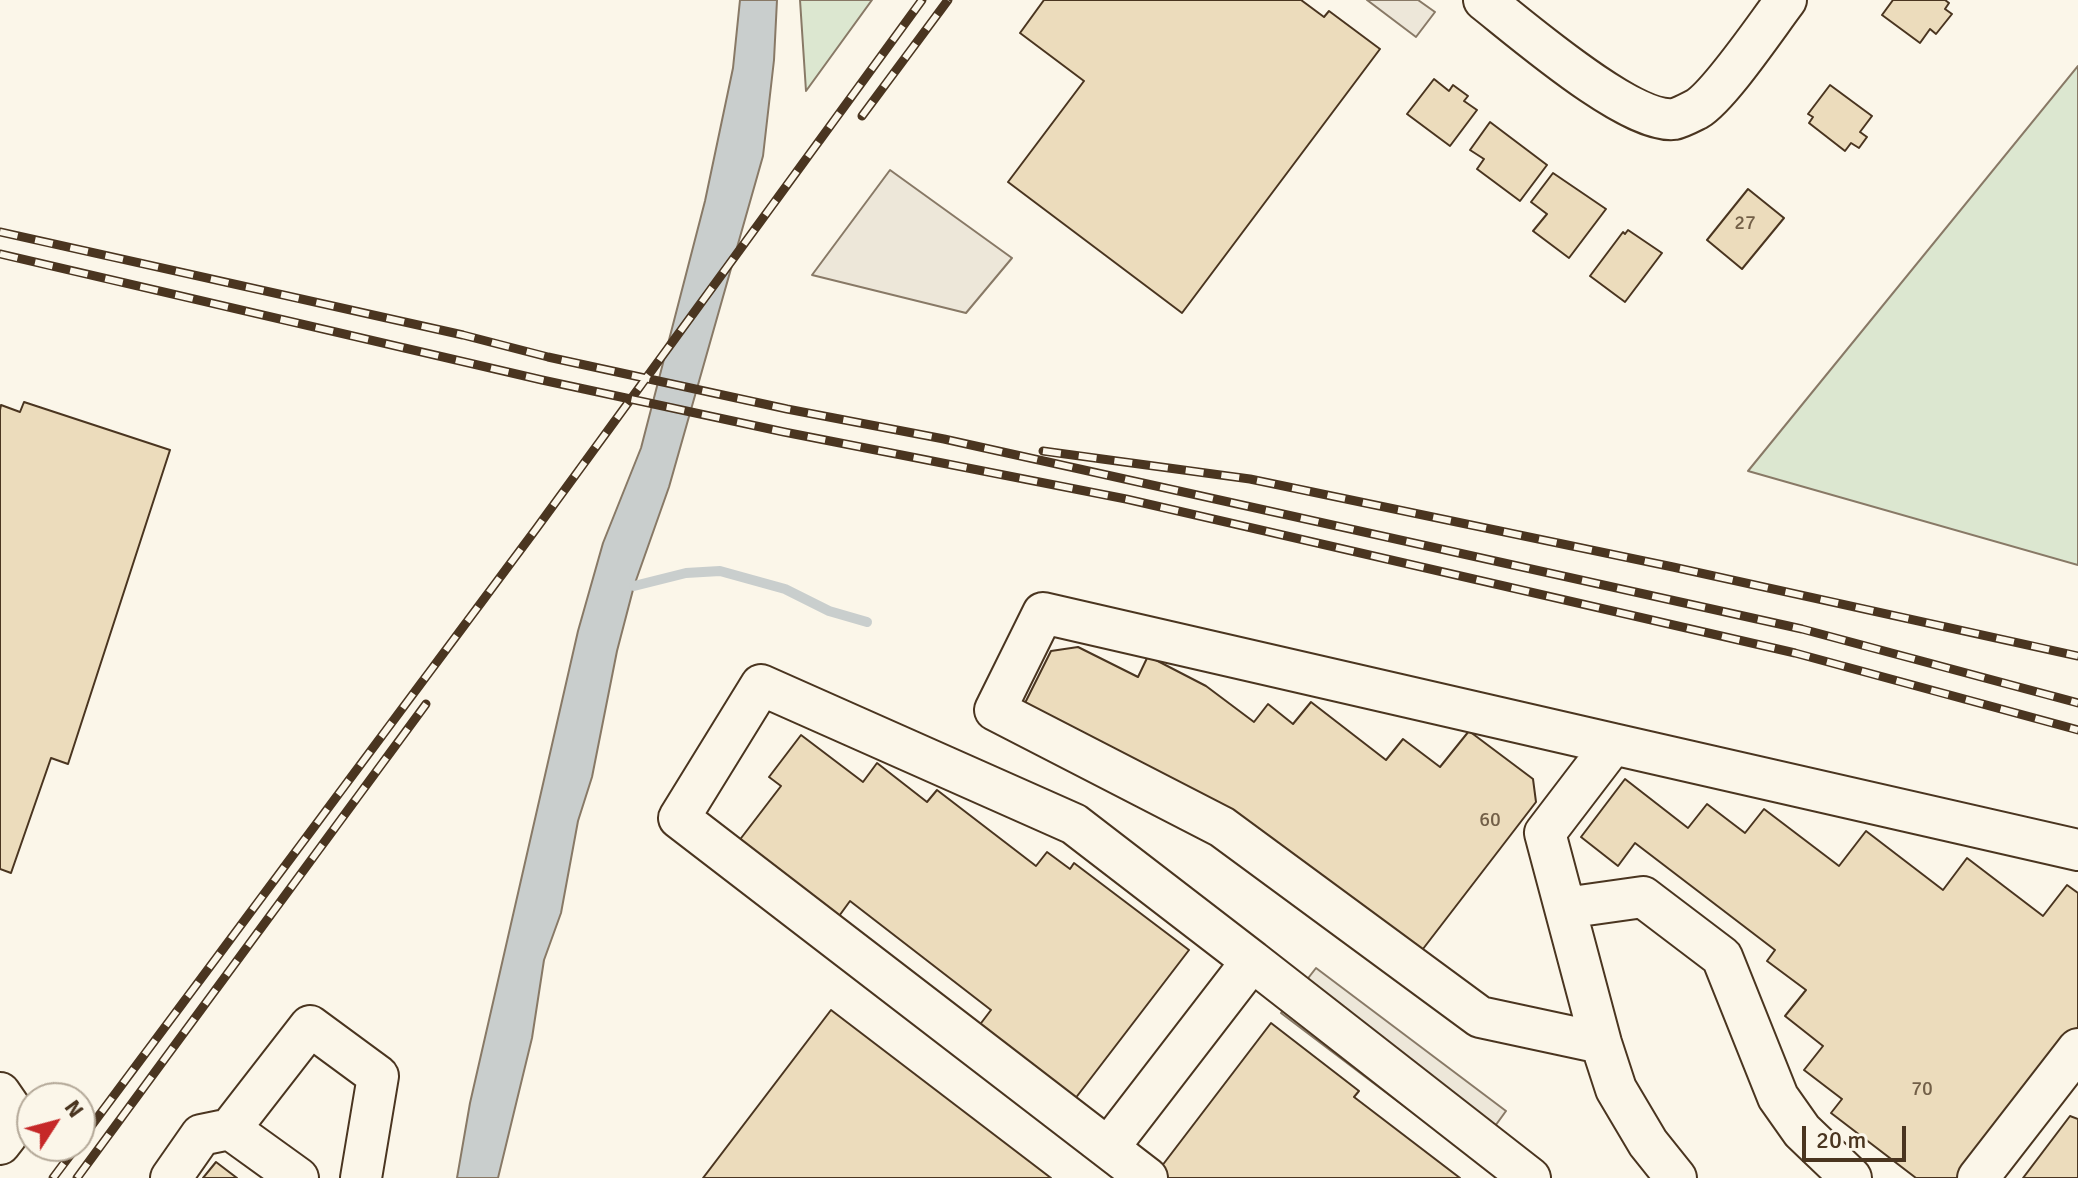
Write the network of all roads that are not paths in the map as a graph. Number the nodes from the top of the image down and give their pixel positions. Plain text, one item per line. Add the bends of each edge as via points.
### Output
1 (1484, 0) edge
2 (1786, 0) edge
3 (1613, 744) junction
4 (2078, 850) edge
5 (1565, 908) junction
6 (1252, 961) junction
7 (1601, 1043) junction
8 (2078, 1049) edge
9 (2078, 1086) edge
10 (0, 1093) edge
11 (230, 1129) junction
12 (0, 1144) edge
13 (1108, 1148) junction
14 (171, 1178) edge
15 (298, 1178) edge
16 (361, 1178) edge
17 (1147, 1178) edge
18 (1530, 1178) edge
19 (1676, 1178) edge
20 (1851, 1178) edge
21 (1978, 1178) edge
22 (2010, 1178) edge

1 - 2 street via 1607,96 1674,119 1699,108 1717,89
3 - 4 street
3 - 5 street via 1545,833
3 - 7 street via 1043,613 995,710 1222,827 1480,1017
5 - 7 street
5 - 20 street via 1643,897 1722,957 1778,1097 1802,1131
6 - 13 street
6 - 13 street via 1074,824 761,685 679,818
6 - 18 street
7 - 19 street via 1616,1089
8 - 21 street
9 - 22 street
10 - 12 street via 11,1109
11 - 14 street via 201,1135
11 - 15 street
11 - 16 street via 310,1026 378,1076
13 - 17 street

